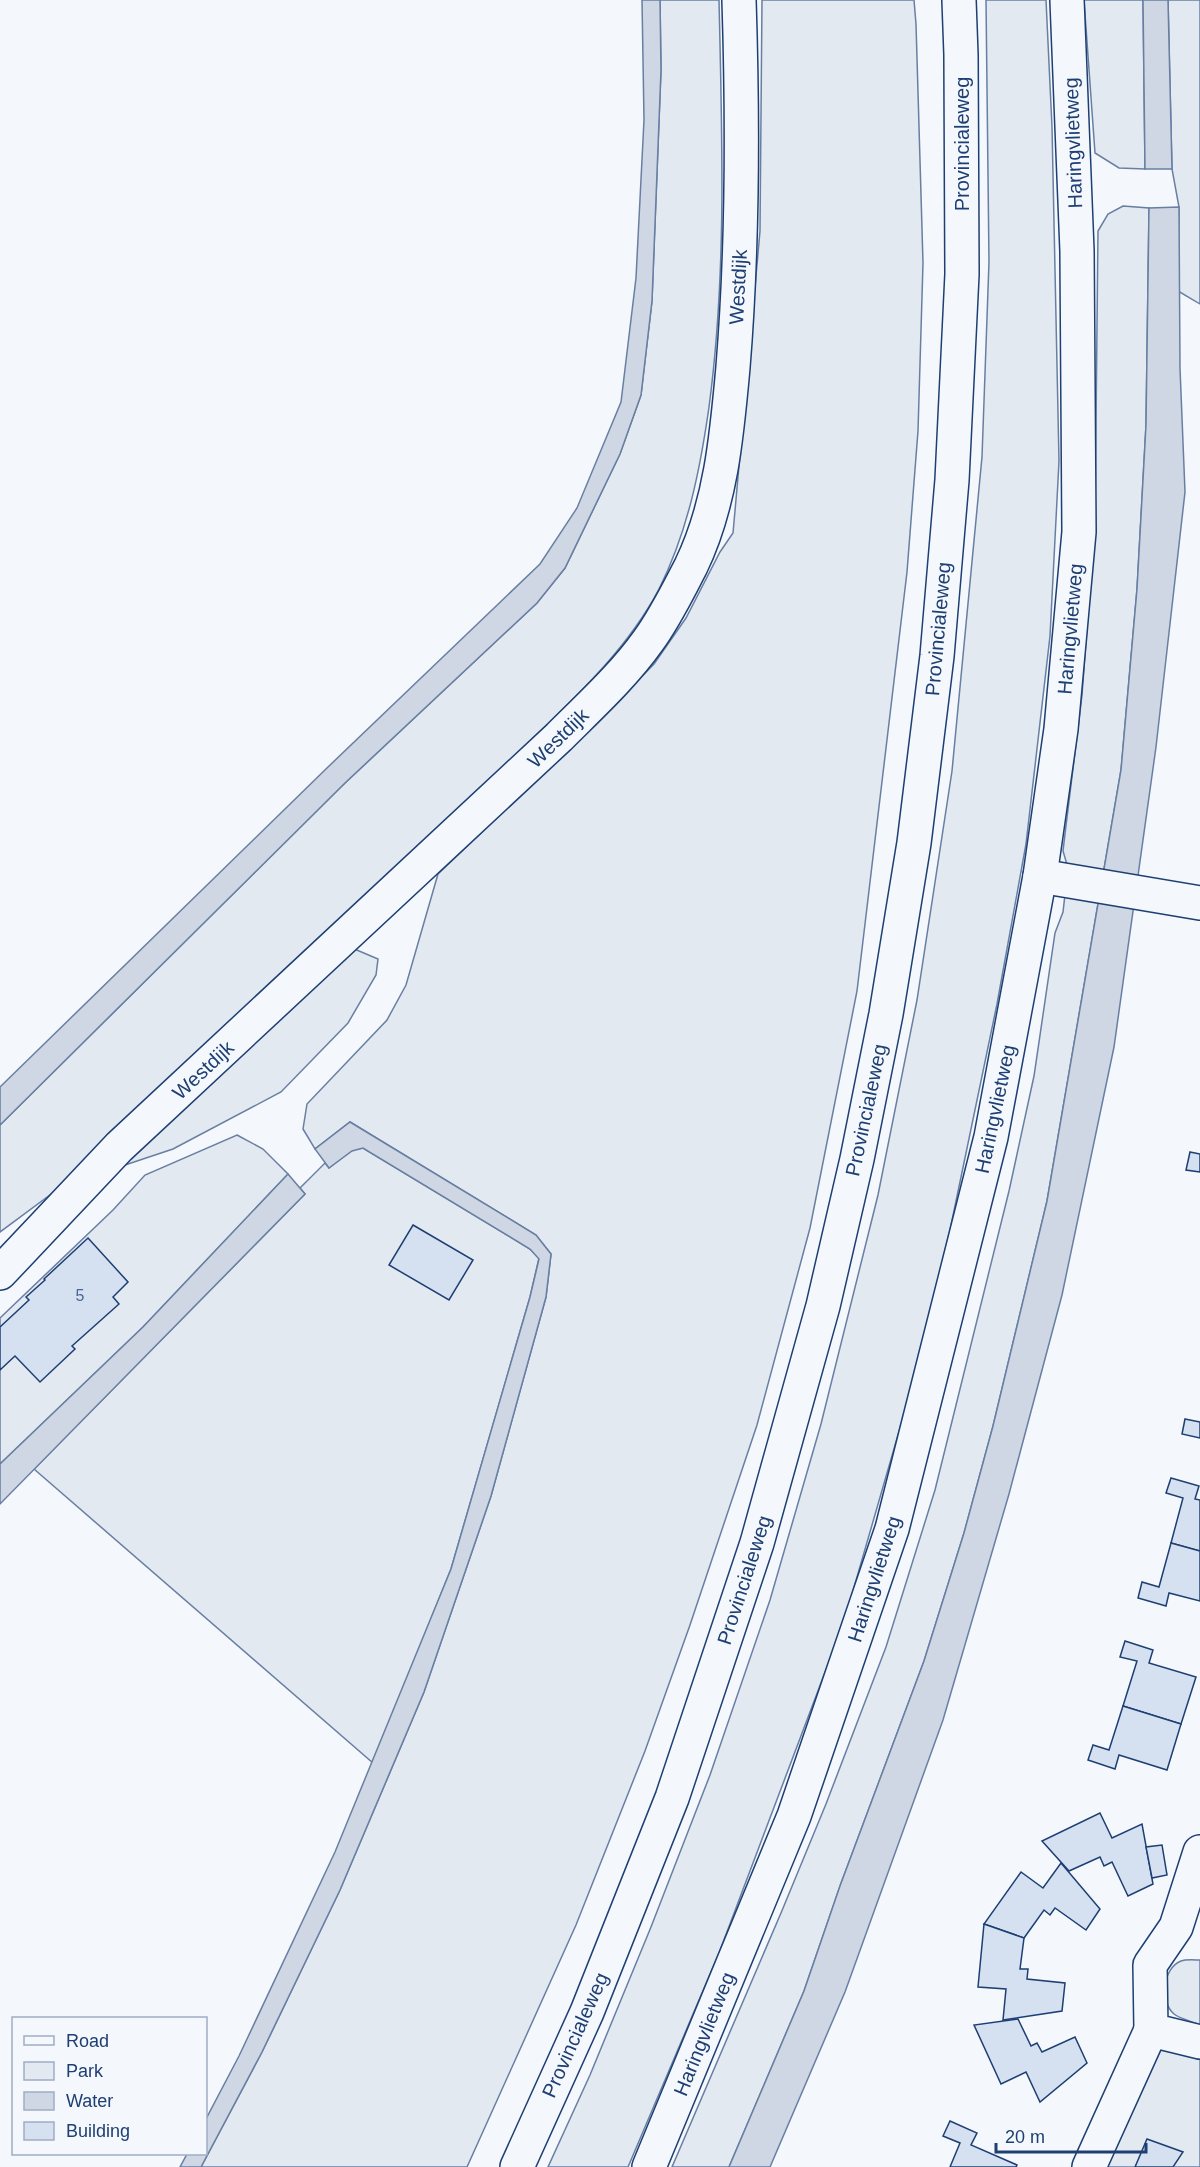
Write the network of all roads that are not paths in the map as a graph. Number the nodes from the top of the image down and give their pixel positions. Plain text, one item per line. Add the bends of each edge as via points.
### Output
1 (959, 0) edge
2 (1067, 0) edge
3 (739, 9) edge
4 (1040, 876) junction
5 (1200, 903) edge
6 (65, 1206) junction
7 (0, 1244) edge
8 (0, 1273) edge
9 (1200, 1852) edge
10 (1188, 1932) edge
11 (1151, 2030) junction
12 (1200, 2042) edge
13 (517, 2167) edge
14 (649, 2167) edge
15 (1089, 2167) edge

1 - 13 street, Provincialeweg via 962,274 952,480 937,656 914,843 857,1159 823,1306 757,1543 676,1787 587,2012
2 - 4 street, Haringvlietweg via 1077,251 1079,532 1061,729
3 - 6 street, Westdijk via 742,123 739,296 725,452 709,516 692,563 670,606 621,675 559,737 119,1147
4 - 5 street
4 - 14 street, Haringvlietweg via 991,1137 892,1529 794,1816
6 - 7 street
6 - 8 street, Westdijk
9 - 10 street
10 - 11 street via 1150,1965
11 - 12 street
11 - 15 street

